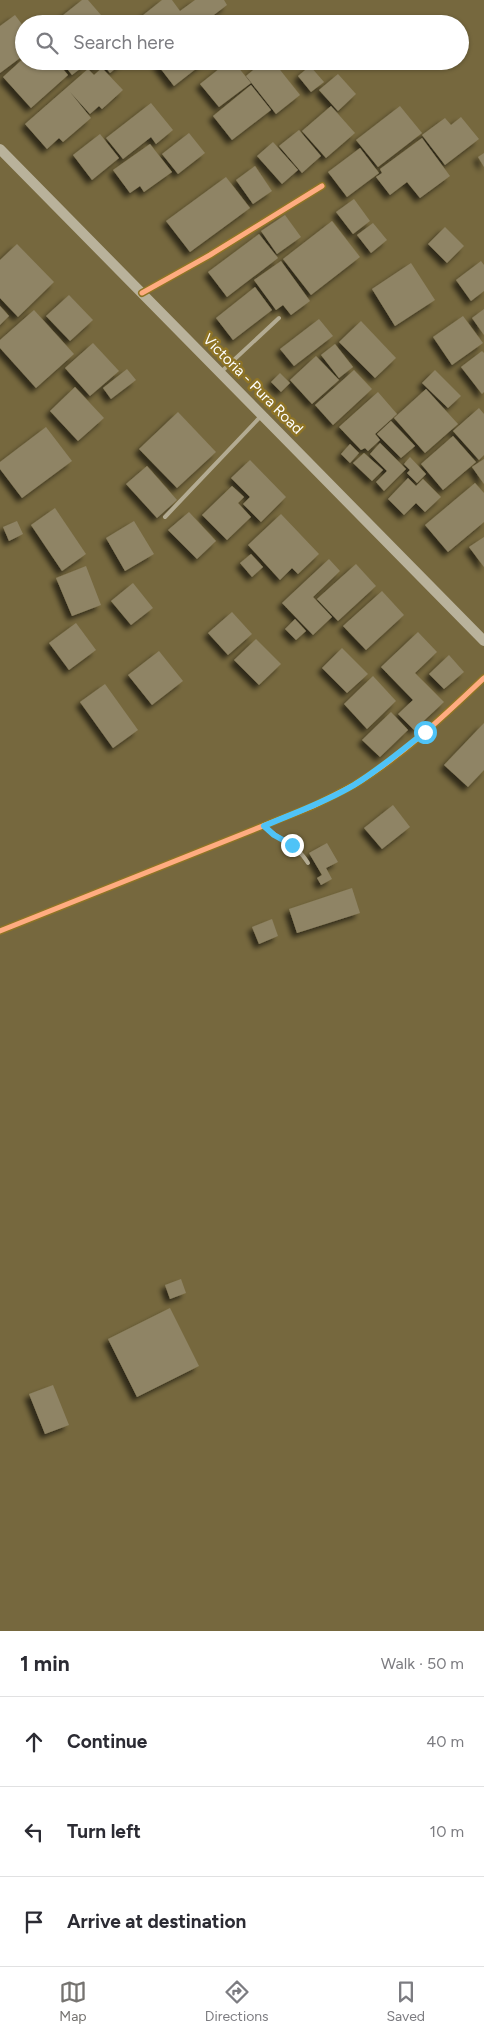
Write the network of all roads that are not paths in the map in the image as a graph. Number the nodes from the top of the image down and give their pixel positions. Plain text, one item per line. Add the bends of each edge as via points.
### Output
1 (0, 149) edge
2 (322, 186) dead end
3 (142, 294) junction
4 (279, 318) dead end
5 (220, 373) junction
6 (262, 415) junction
7 (165, 517) dead end
8 (484, 641) edge
9 (484, 678) edge
10 (264, 826) junction
11 (308, 863) dead end
12 (0, 931) edge

1 - 3 main road, Victoria - Pura Road
2 - 3 street
3 - 5 main road, Victoria - Pura Road
4 - 5 lane
5 - 6 main road, Victoria - Pura Road
6 - 7 lane
6 - 8 main road, Victoria - Pura Road
9 - 10 street via 380,768 313,806
10 - 11 lane via 302,853
10 - 12 street

